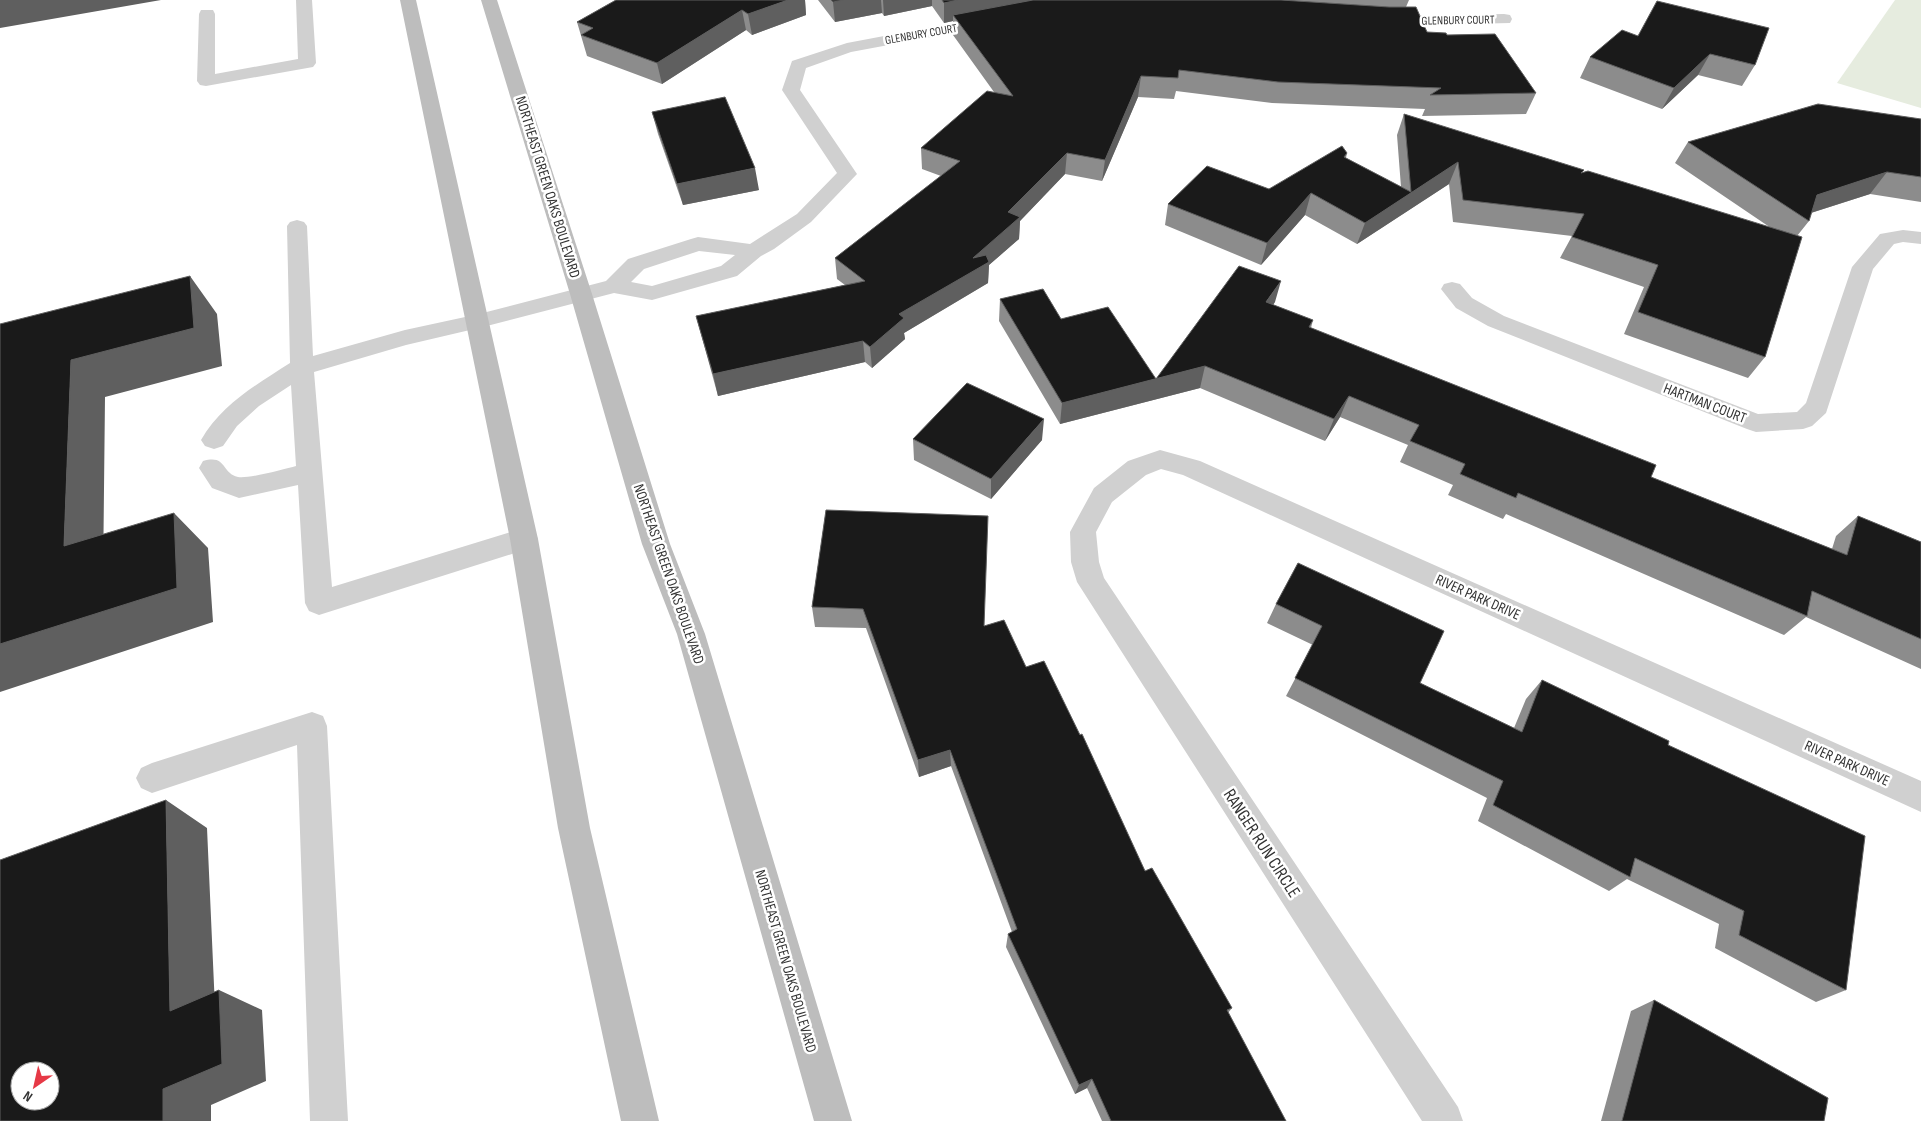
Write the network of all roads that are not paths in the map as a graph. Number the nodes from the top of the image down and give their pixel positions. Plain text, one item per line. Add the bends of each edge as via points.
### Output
1 (304, 0) edge
2 (408, 0) edge
3 (489, 0) edge
4 (207, 14) dead end
5 (1004, 19) edge
6 (1364, 19) edge
7 (1504, 19) dead end
8 (297, 226) dead end
9 (1921, 238) edge
10 (752, 251) junction
11 (614, 286) junction
12 (1452, 289) dead end
13 (581, 294) junction
14 (479, 321) junction
15 (302, 367) junction
16 (214, 440) dead end
17 (212, 468) dead end
18 (310, 473) junction
19 (524, 539) junction
20 (1084, 562) joint
21 (152, 778) dead end
22 (1921, 797) edge
23 (329, 1121) edge
24 (640, 1121) edge
25 (833, 1121) edge
26 (1444, 1121) edge

1 - 4 street via 307,63 206,81
2 - 14 main road
3 - 13 main road, NORTHEAST GREEN OAKS BOULEVARD
5 - 10 street, GLENBURY COURT via 847,48 798,65 791,90 847,174 804,218
6 - 7 street, GLENBURY COURT
8 - 15 street
9 - 12 street, HARTMAN COURT via 1887,239 1863,268 1817,407 1803,420 1756,423 1496,321 1464,303
10 - 11 street, GLENBURY COURT via 729,271 652,293
10 - 11 street via 698,244 636,264
11 - 13 street, GLENBURY COURT
13 - 14 street, GLENBURY COURT
13 - 25 main road, NORTHEAST GREEN OAKS BOULEVARD via 656,544 691,634
14 - 15 street, GLENBURY COURT
14 - 19 main road
15 - 16 street, GLENBURY COURT via 250,400 228,420
15 - 18 street
17 - 18 street via 221,481 238,488
18 - 19 street via 319,603
19 - 24 main road via 574,828
20 - 22 street, RIVER PARK DRIVE via 1082,532 1103,495 1137,468 1160,459 1192,468
20 - 26 street, RANGER RUN CIRCLE via 1091,582
21 - 23 street via 312,726

